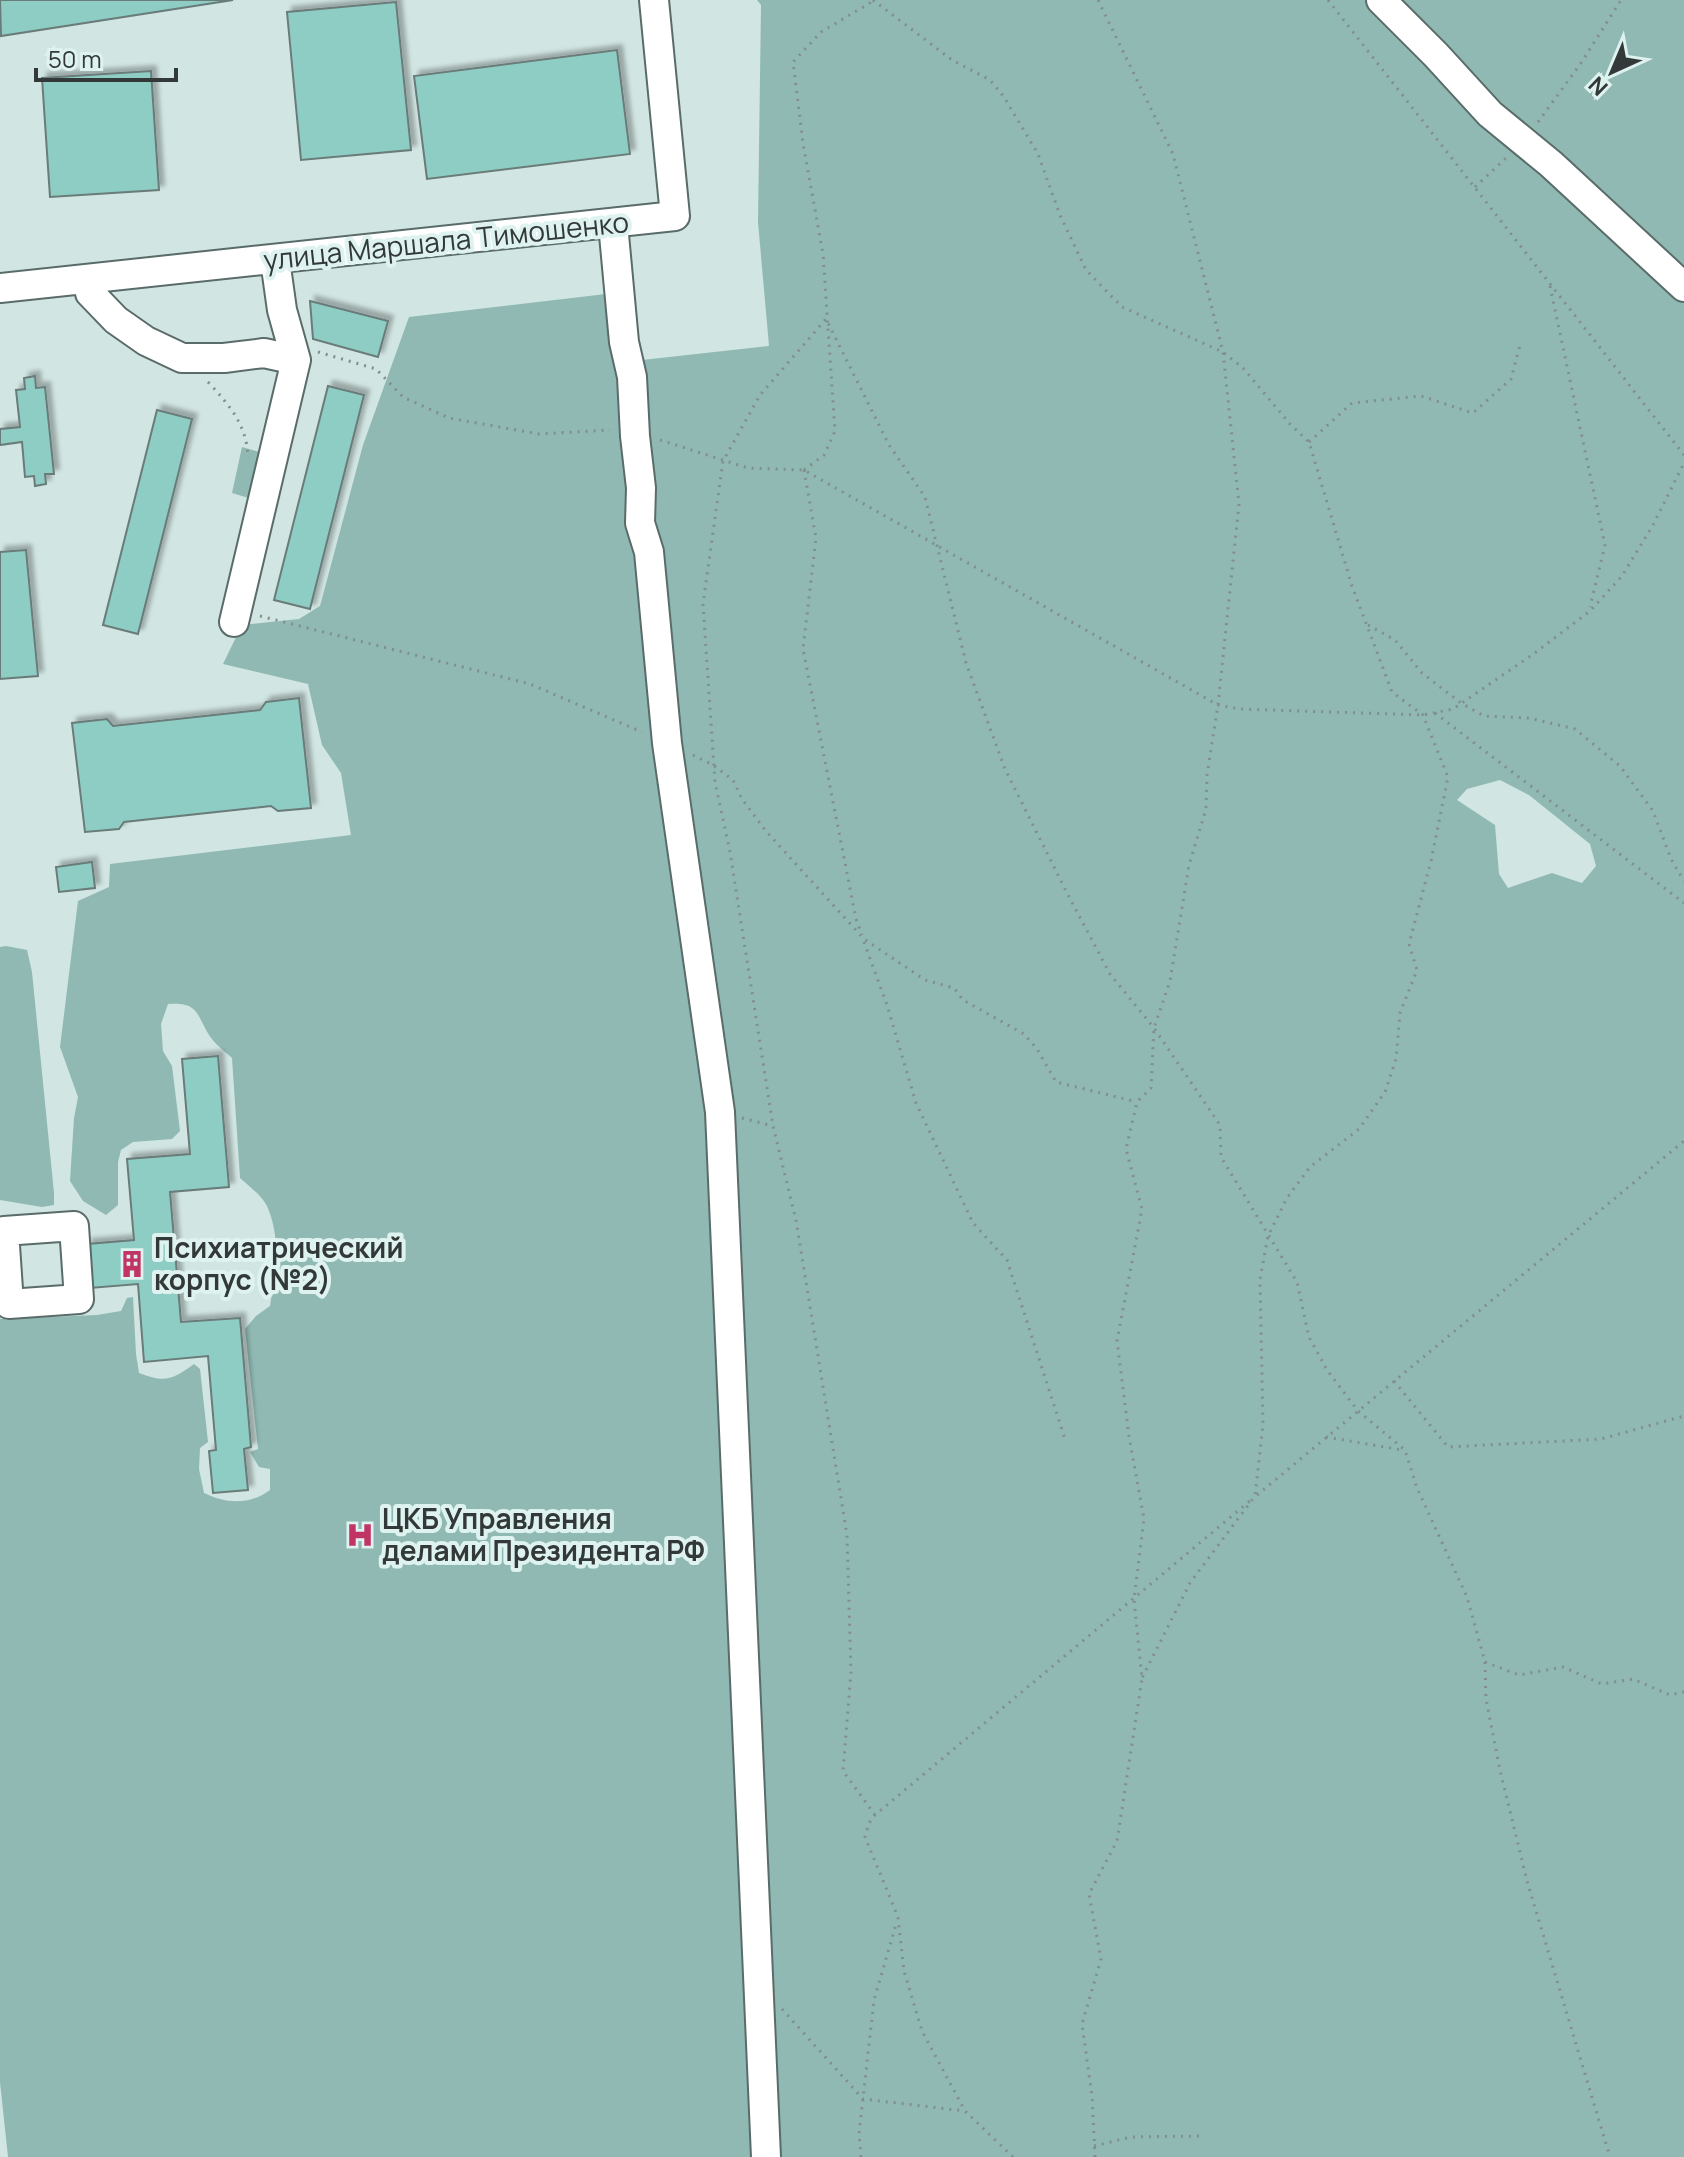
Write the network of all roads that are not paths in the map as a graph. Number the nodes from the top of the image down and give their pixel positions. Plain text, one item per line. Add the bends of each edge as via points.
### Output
1 (654, 0) edge
2 (1381, 0) edge
3 (613, 224) junction
4 (275, 260) junction
5 (89, 279) junction
6 (1684, 287) edge
7 (0, 288) edge
8 (296, 360) junction
9 (235, 616) road end
10 (766, 2157) edge

1 - 3 street, улица Маршала Тимошенко via 675,216
2 - 6 street via 1490,114
3 - 4 street, улица Маршала Тимошенко
3 - 10 street via 632,377 640,523 649,552 667,743 720,1112
4 - 5 street, улица Маршала Тимошенко
4 - 8 street
5 - 7 street, улица Маршала Тимошенко
5 - 8 street via 90,293 116,320 182,358 264,353
8 - 9 street

